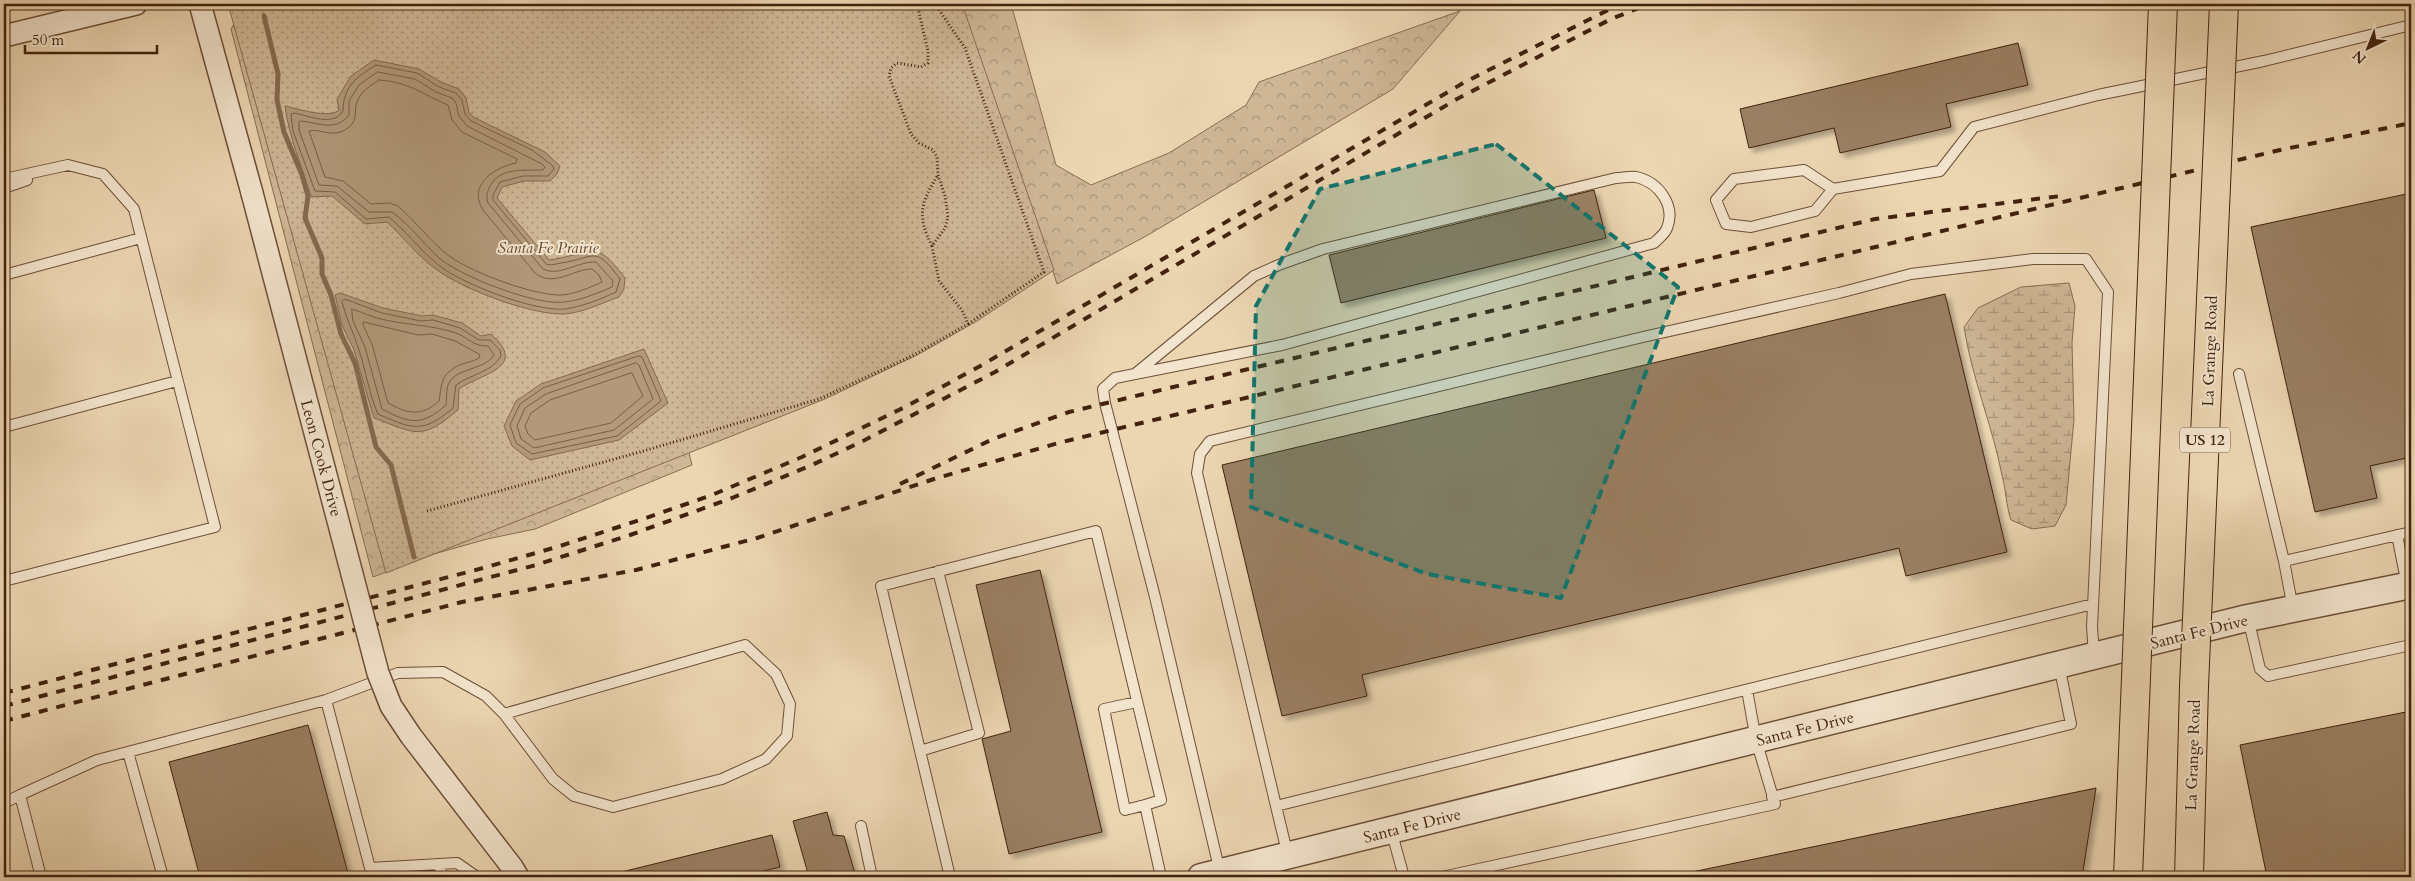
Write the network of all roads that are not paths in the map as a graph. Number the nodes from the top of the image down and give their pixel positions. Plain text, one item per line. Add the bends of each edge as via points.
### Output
1 (136, 4) edge
2 (200, 4) edge
3 (2163, 4) edge
4 (2224, 4) edge
5 (2411, 25) edge
6 (4, 36) edge
7 (56, 169) junction
8 (4, 179) edge
9 (4, 188) edge
10 (1833, 188) junction
11 (141, 238) junction
12 (4, 275) edge
13 (1135, 374) junction
14 (2239, 374) dead end
15 (177, 381) junction
16 (4, 427) edge
17 (2411, 532) edge
18 (2397, 535) junction
19 (2284, 561) junction
20 (938, 571) junction
21 (4, 581) edge
22 (2409, 585) edge
23 (2093, 604) junction
24 (2293, 609) junction
25 (2248, 618) junction
26 (2411, 645) edge
27 (2094, 656) junction
28 (2059, 665) junction
29 (1747, 690) junction
30 (326, 700) junction
31 (1138, 702) junction
32 (504, 714) junction
33 (1756, 740) junction
34 (920, 751) junction
35 (128, 752) junction
36 (20, 795) junction
37 (1772, 797) junction
38 (4, 803) edge
39 (1145, 806) junction
40 (1276, 806) junction
41 (861, 826) dead end
42 (1391, 830) junction
43 (1288, 856) junction
44 (439, 864) junction
45 (1211, 875) edge
46 (41, 877) edge
47 (163, 877) edge
48 (442, 877) edge
49 (478, 877) edge
50 (518, 877) edge
51 (872, 877) edge
52 (950, 877) edge
53 (1161, 877) edge
54 (1404, 877) edge
55 (1442, 877) edge
56 (2128, 877) edge
57 (2189, 877) edge

1 - 6 street
2 - 50 street, Leon Cook Drive, bridge via 378,673 391,706 411,736
3 - 56 highway, bridge
4 - 57 highway, La Grange Road / US 12, bridge
5 - 10 lane via 2264,61 2098,95 1974,127 1940,171
7 - 8 lane
7 - 9 lane
7 - 11 lane via 68,165 103,174 134,209
10 - 10 lane via 1804,170 1734,179 1716,200 1726,224 1751,227 1815,211
11 - 12 lane
11 - 15 lane
13 - 13 lane via 1282,345 1654,243 1667,230 1671,211 1654,185 1636,177 1616,178 1323,249 1254,276
13 - 45 lane via 1115,378 1103,389 1105,403 1152,588
14 - 19 lane
15 - 16 lane
15 - 21 lane via 215,527
17 - 18 lane
18 - 19 lane
18 - 22 lane
19 - 24 lane
20 - 31 lane via 1096,531
20 - 34 lane via 881,586
20 - 34 lane via 979,733
22 - 24 street, Santa Fe Drive
23 - 27 lane
23 - 29 lane
23 - 40 lane via 2108,292 2086,259 2033,259 1911,274 1210,441 1200,454 1197,473
24 - 25 street, Santa Fe Drive
25 - 26 lane via 2260,669 2268,676
25 - 27 street, Santa Fe Drive
27 - 28 street, Santa Fe Drive
28 - 33 street, Santa Fe Drive
28 - 37 lane via 2072,724
29 - 33 lane
29 - 40 lane
30 - 32 lane via 398,672 443,672 486,696
30 - 35 lane
30 - 44 lane via 370,868
31 - 39 lane via 1161,800
31 - 39 lane via 1104,709 1125,810
32 - 32 lane via 553,779 574,796 613,807 722,779 766,759 787,736 790,704 776,674 745,645
33 - 37 lane
33 - 42 street, Santa Fe Drive
34 - 52 lane
35 - 36 lane via 97,760
35 - 47 lane
36 - 38 lane
36 - 46 lane
37 - 55 lane via 1774,804
39 - 53 lane
40 - 43 lane
41 - 51 lane
42 - 43 street, Santa Fe Drive
42 - 54 lane
43 - 45 street, Santa Fe Drive
44 - 48 lane
44 - 49 lane via 456,863

